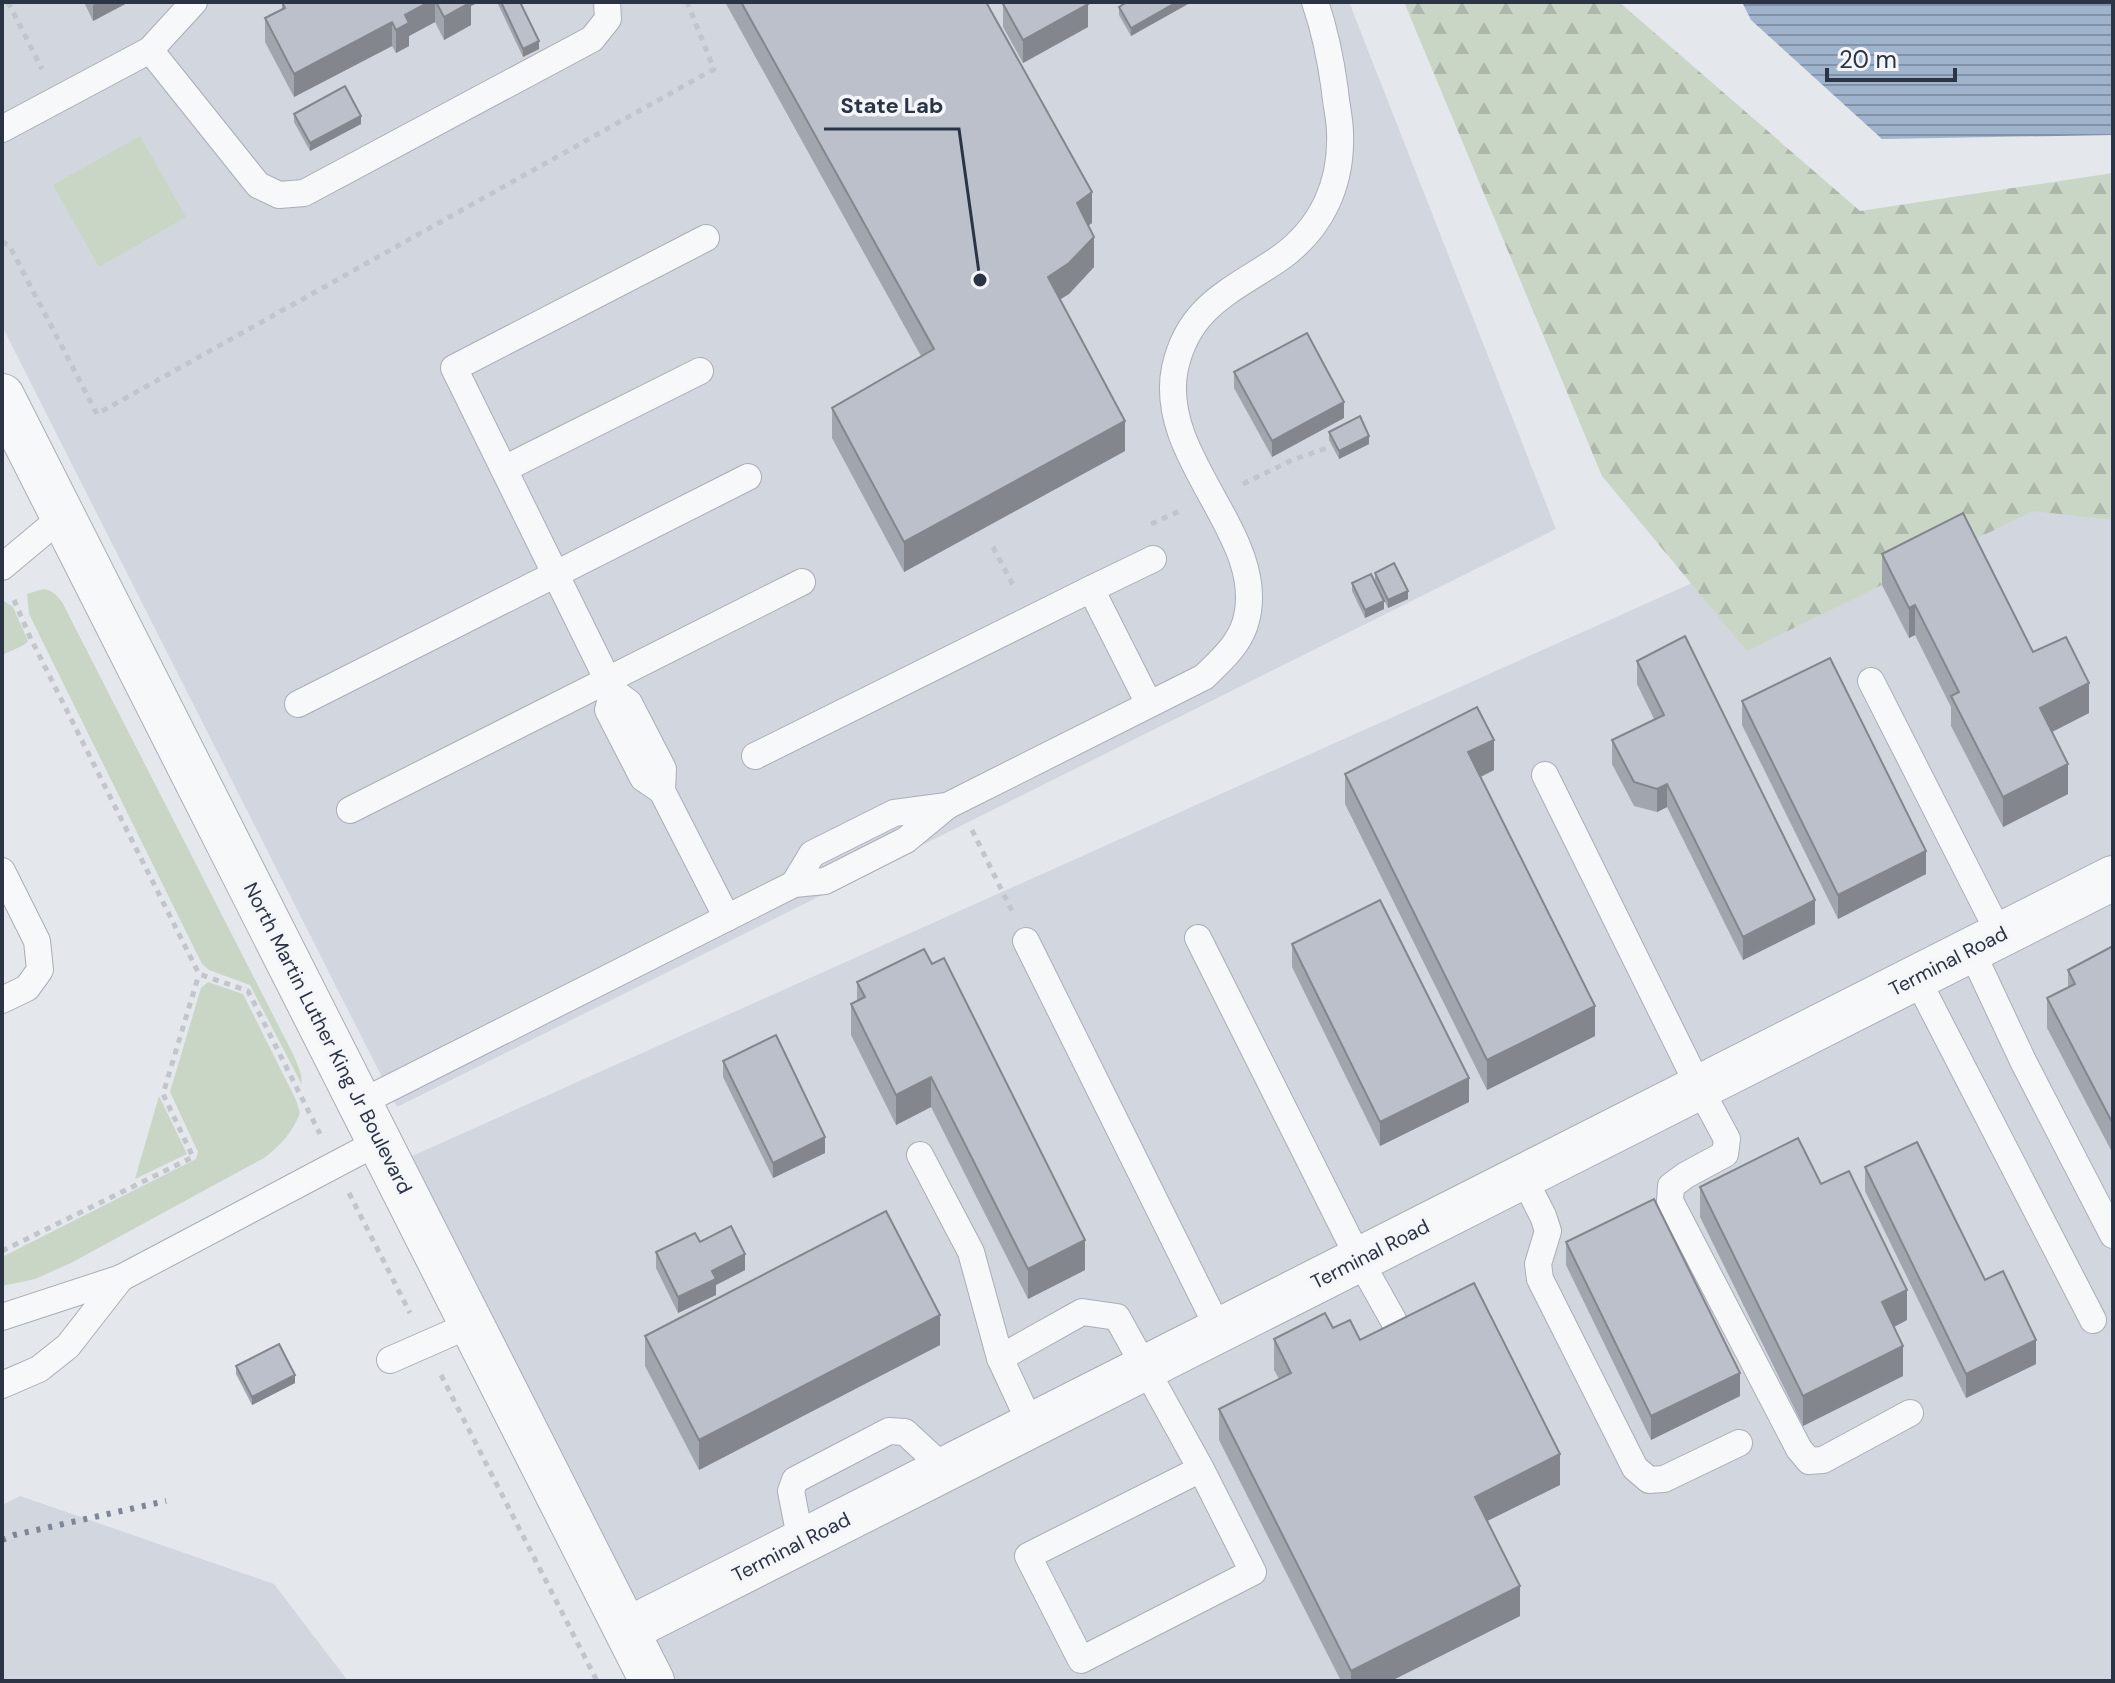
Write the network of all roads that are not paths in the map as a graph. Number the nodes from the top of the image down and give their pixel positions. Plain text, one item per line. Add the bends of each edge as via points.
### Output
1 (194, 2) edge
2 (607, 2) edge
3 (1315, 2) edge
4 (150, 50) junction
5 (2, 129) edge
6 (706, 238) dead end
7 (700, 371) dead end
8 (2, 396) edge
9 (504, 469) junction
10 (748, 477) dead end
11 (63, 516) junction
12 (1153, 559) dead end
13 (2, 567) edge
14 (555, 574) junction
15 (802, 582) dead end
16 (1091, 589) junction
17 (1871, 681) dead end
18 (610, 686) junction
19 (298, 704) dead end
20 (1149, 704) junction
21 (755, 756) dead end
22 (1545, 775) dead end
23 (350, 810) dead end
24 (2, 871) edge
25 (2113, 878) edge
26 (727, 918) junction
27 (1198, 938) dead end
28 (1026, 941) road end
29 (1986, 943) junction
30 (1916, 977) junction
31 (2, 1000) edge
32 (1699, 1087) junction
33 (370, 1122) junction
34 (920, 1155) dead end
35 (1523, 1177) junction
36 (2113, 1235) edge
37 (1359, 1259) junction
38 (121, 1278) junction
39 (2, 1317) edge
40 (2093, 1320) dead end
41 (472, 1324) junction
42 (1396, 1325) edge
43 (1219, 1330) junction
44 (1000, 1358) junction
45 (390, 1360) dead end
46 (1146, 1367) junction
47 (2, 1385) edge
48 (1910, 1413) dead end
49 (1031, 1425) junction
50 (1739, 1443) dead end
51 (945, 1469) junction
52 (1201, 1469) junction
53 (801, 1542) junction
54 (627, 1630) junction
55 (652, 1681) edge

1 - 4 lane
2 - 4 lane via 608,19 592,39 304,193 279,195 258,185
3 - 20 lane via 1340,132 1339,166 1328,204 1308,234 1206,308 1184,337 1175,370 1172,399 1181,437 1241,555 1249,593 1245,625 1230,652 1204,677
4 - 5 lane
6 - 9 lane via 454,368
7 - 9 lane
8 - 11 street, North Martin Luther King Jr Boulevard
9 - 14 lane
10 - 14 lane
11 - 13 lane
11 - 33 street, North Martin Luther King Jr Boulevard
12 - 16 lane
14 - 18 lane
14 - 19 lane
15 - 18 lane
16 - 20 lane
16 - 21 lane
17 - 29 lane
18 - 23 lane
18 - 26 lane via 629,703 663,769 662,791
20 - 26 lane via 952,803 894,813 812,854 794,884
22 - 32 lane
24 - 31 lane via 37,941 40,970 27,988
25 - 29 street, Terminal Road
26 - 33 lane
27 - 37 lane
28 - 43 lane
29 - 30 street, Terminal Road
29 - 36 lane via 2023,1061
30 - 32 street, Terminal Road
30 - 40 lane
32 - 35 street, Terminal Road
32 - 48 lane via 1727,1139 1725,1154 1671,1186 1670,1201 1799,1449 1809,1461 1823,1460
33 - 38 lane via 335,1164
33 - 41 street, North Martin Luther King Jr Boulevard
34 - 44 lane via 971,1252
35 - 37 street, Terminal Road
35 - 50 lane via 1548,1231 1538,1264 1540,1279 1635,1468 1649,1480 1664,1479
37 - 42 lane
37 - 43 street, Terminal Road
38 - 39 lane
38 - 47 lane via 68,1346 39,1369
41 - 45 lane
41 - 54 street, North Martin Luther King Jr Boulevard
43 - 46 street, Terminal Road
44 - 46 lane via 1082,1312 1117,1317
44 - 49 lane
46 - 49 street, Terminal Road
46 - 52 lane
49 - 51 street, Terminal Road
51 - 53 street, Terminal Road
51 - 53 lane via 905,1432 889,1431 795,1480 791,1491
52 - 52 lane via 1028,1556 1081,1660 1253,1572
53 - 54 street, Terminal Road
54 - 55 street, North Martin Luther King Jr Boulevard

